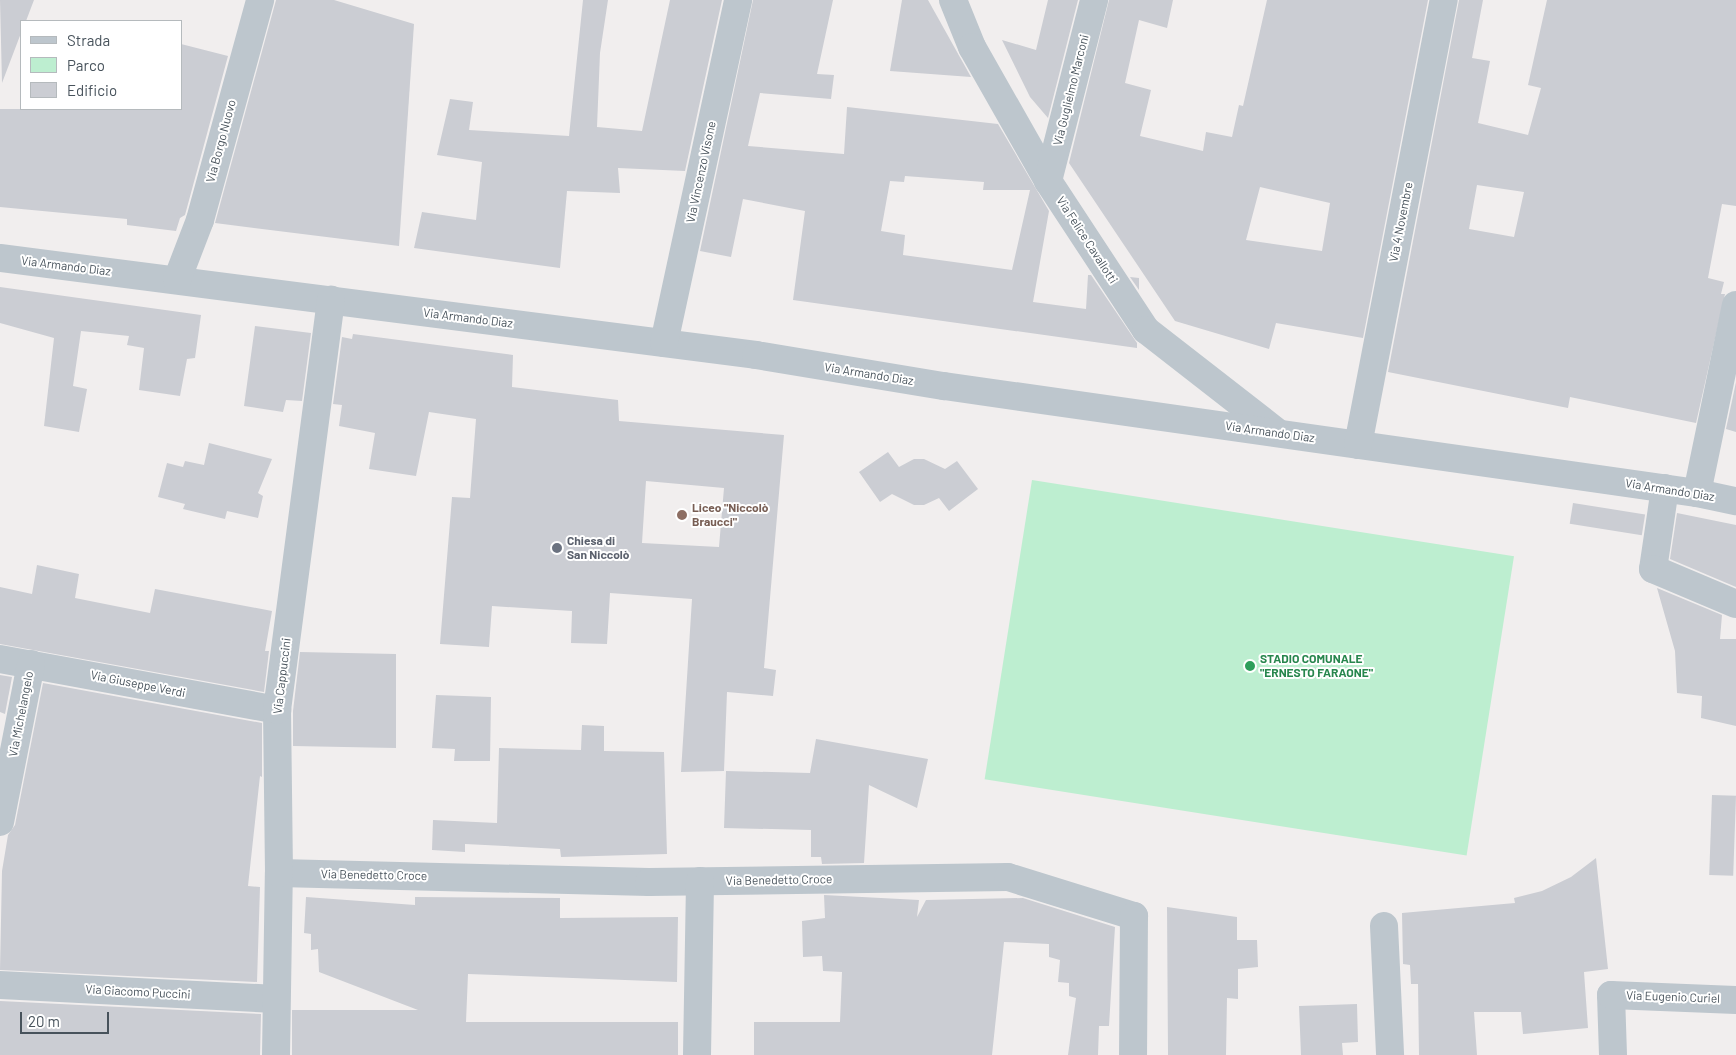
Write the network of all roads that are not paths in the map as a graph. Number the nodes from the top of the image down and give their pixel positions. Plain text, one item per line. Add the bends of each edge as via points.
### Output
1 (260, 0) edge
2 (738, 0) edge
3 (952, 0) edge
4 (1094, 0) edge
5 (1444, 0) edge
6 (1048, 181) junction
7 (0, 258) edge
8 (177, 280) junction
9 (331, 300) junction
10 (1736, 305) edge
11 (664, 343) junction
12 (1278, 433) junction
13 (1358, 445) junction
14 (1665, 488) junction
15 (1696, 493) junction
16 (1736, 501) edge
17 (1736, 604) edge
18 (0, 659) edge
19 (30, 664) junction
20 (276, 710) junction
21 (0, 822) edge
22 (279, 873) junction
23 (700, 881) junction
24 (1384, 926) dead end
25 (0, 985) edge
26 (276, 999) junction
27 (1736, 1000) edge
28 (276, 1055) edge
29 (697, 1055) edge
30 (1133, 1055) edge
31 (1390, 1055) edge
32 (1613, 1055) edge

1 - 8 street, Via Borgo Nuovo via 200,220
2 - 11 street, Via Vincenzo Visone
3 - 6 street, Via Felice Cavallotti via 972,47
4 - 6 street, Via Guglielmo Marconi
5 - 13 street, Via 4 Novembre
6 - 12 street, Via Felice Cavallotti via 1146,330
7 - 8 street, Via Armando Diaz
8 - 9 street, Via Armando Diaz
9 - 11 street, Via Armando Diaz
9 - 20 street, Via Cappuccini
10 - 15 street
11 - 12 street, Via Armando Diaz
12 - 13 street, Via Armando Diaz
13 - 14 street, Via Armando Diaz
14 - 15 street, Via Armando Diaz
14 - 17 street via 1653,569
15 - 16 street, Via Armando Diaz
18 - 19 street, Via Giuseppe Verdi
19 - 20 street, Via Giuseppe Verdi
19 - 21 street, Via Michelangelo
20 - 22 street, Via Cappuccini
22 - 23 street, Via Benedetto Croce
22 - 26 street, Via Cappuccini
23 - 29 street
23 - 30 street, Via Benedetto Croce via 1008,877 1134,916
24 - 31 street
25 - 26 street, Via Giacomo Puccini
26 - 28 street, Via Cappuccini
27 - 32 street, Via Eugenio Curiel via 1611,995

